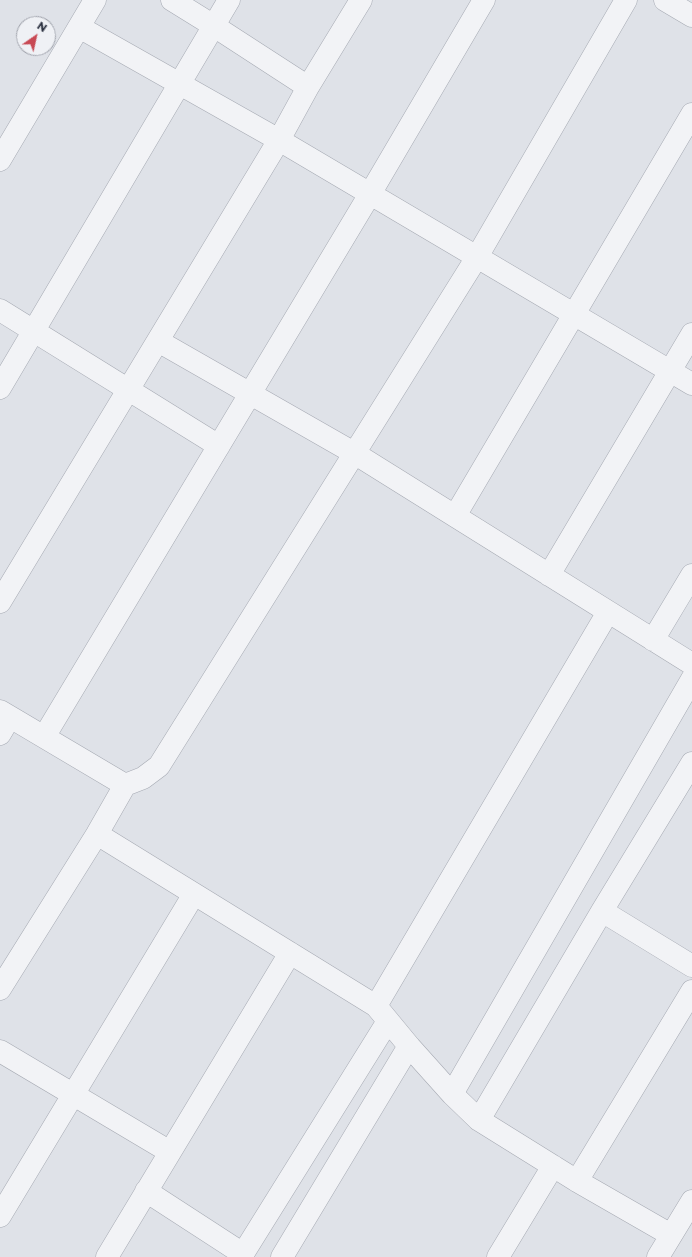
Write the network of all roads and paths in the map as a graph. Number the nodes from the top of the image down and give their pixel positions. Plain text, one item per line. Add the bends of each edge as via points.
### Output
1 (95, 0) edge
2 (172, 0) edge
3 (229, 0) edge
4 (360, 0) edge
5 (484, 0) edge
6 (626, 0) edge
7 (665, 0) edge
8 (692, 16) edge
9 (214, 26) junction
10 (79, 27) junction
11 (180, 84) junction
12 (308, 87) junction
13 (692, 114) edge
14 (279, 140) junction
15 (0, 160) edge
16 (370, 194) junction
17 (477, 257) junction
18 (0, 310) edge
19 (574, 314) junction
20 (34, 331) junction
21 (692, 334) edge
22 (158, 341) junction
23 (670, 371) junction
24 (692, 384) edge
25 (0, 388) edge
26 (128, 390) junction
27 (250, 394) junction
28 (219, 446) junction
29 (354, 453) junction
30 (454, 516) junction
31 (549, 575) junction
32 (692, 575) edge
33 (0, 602) edge
34 (608, 612) junction
35 (653, 640) junction
36 (692, 664) edge
37 (692, 679) edge
38 (3, 721) edge
39 (44, 737) junction
40 (692, 763) edge
41 (125, 785) junction
42 (97, 834) junction
43 (194, 894) junction
44 (602, 911) junction
45 (290, 953) junction
46 (692, 966) edge
47 (0, 989) edge
48 (692, 991) edge
49 (382, 1013) junction
50 (409, 1046) junction
51 (0, 1051) edge
52 (74, 1094) junction
53 (452, 1094) junction
54 (479, 1120) junction
55 (170, 1152) junction
56 (553, 1166) junction
57 (577, 1181) junction
58 (146, 1191) junction
59 (692, 1201) edge
60 (0, 1216) edge
61 (671, 1235) junction
62 (242, 1256) edge
63 (107, 1257) edge
64 (282, 1257) edge
65 (498, 1257) edge
66 (658, 1257) edge

1 - 10 street
2 - 9 street
3 - 9 street
4 - 12 street
5 - 16 street
6 - 17 street
7 - 8 street
9 - 11 street
9 - 12 street
10 - 11 street
10 - 15 street
11 - 14 street
11 - 20 street
12 - 14 street
13 - 19 street
14 - 16 street
14 - 22 street
16 - 17 street
16 - 27 street
17 - 19 street
17 - 29 street
18 - 20 street
19 - 23 street
19 - 30 street
20 - 25 street
20 - 26 street
21 - 23 street
22 - 26 street
22 - 27 street
23 - 24 street
23 - 31 street
26 - 28 street
26 - 33 street
27 - 28 street
27 - 29 street
28 - 39 street
29 - 30 street
29 - 41 street via 159,766 143,778
30 - 31 street
31 - 34 street
32 - 35 street
34 - 35 street
34 - 49 street
35 - 36 street
37 - 53 street
38 - 39 street
39 - 41 street
40 - 44 street
41 - 42 street
42 - 43 street
42 - 47 street
43 - 45 street
43 - 52 street
44 - 46 street
44 - 54 street
45 - 49 street
45 - 55 street
48 - 57 street
49 - 50 street
49 - 62 street
50 - 53 street
50 - 64 street
51 - 52 street
52 - 55 street
52 - 60 street
53 - 54 street
54 - 56 street
55 - 58 street
56 - 57 street
56 - 65 street
57 - 61 street
58 - 62 street
58 - 63 street
59 - 61 street
61 - 66 street

